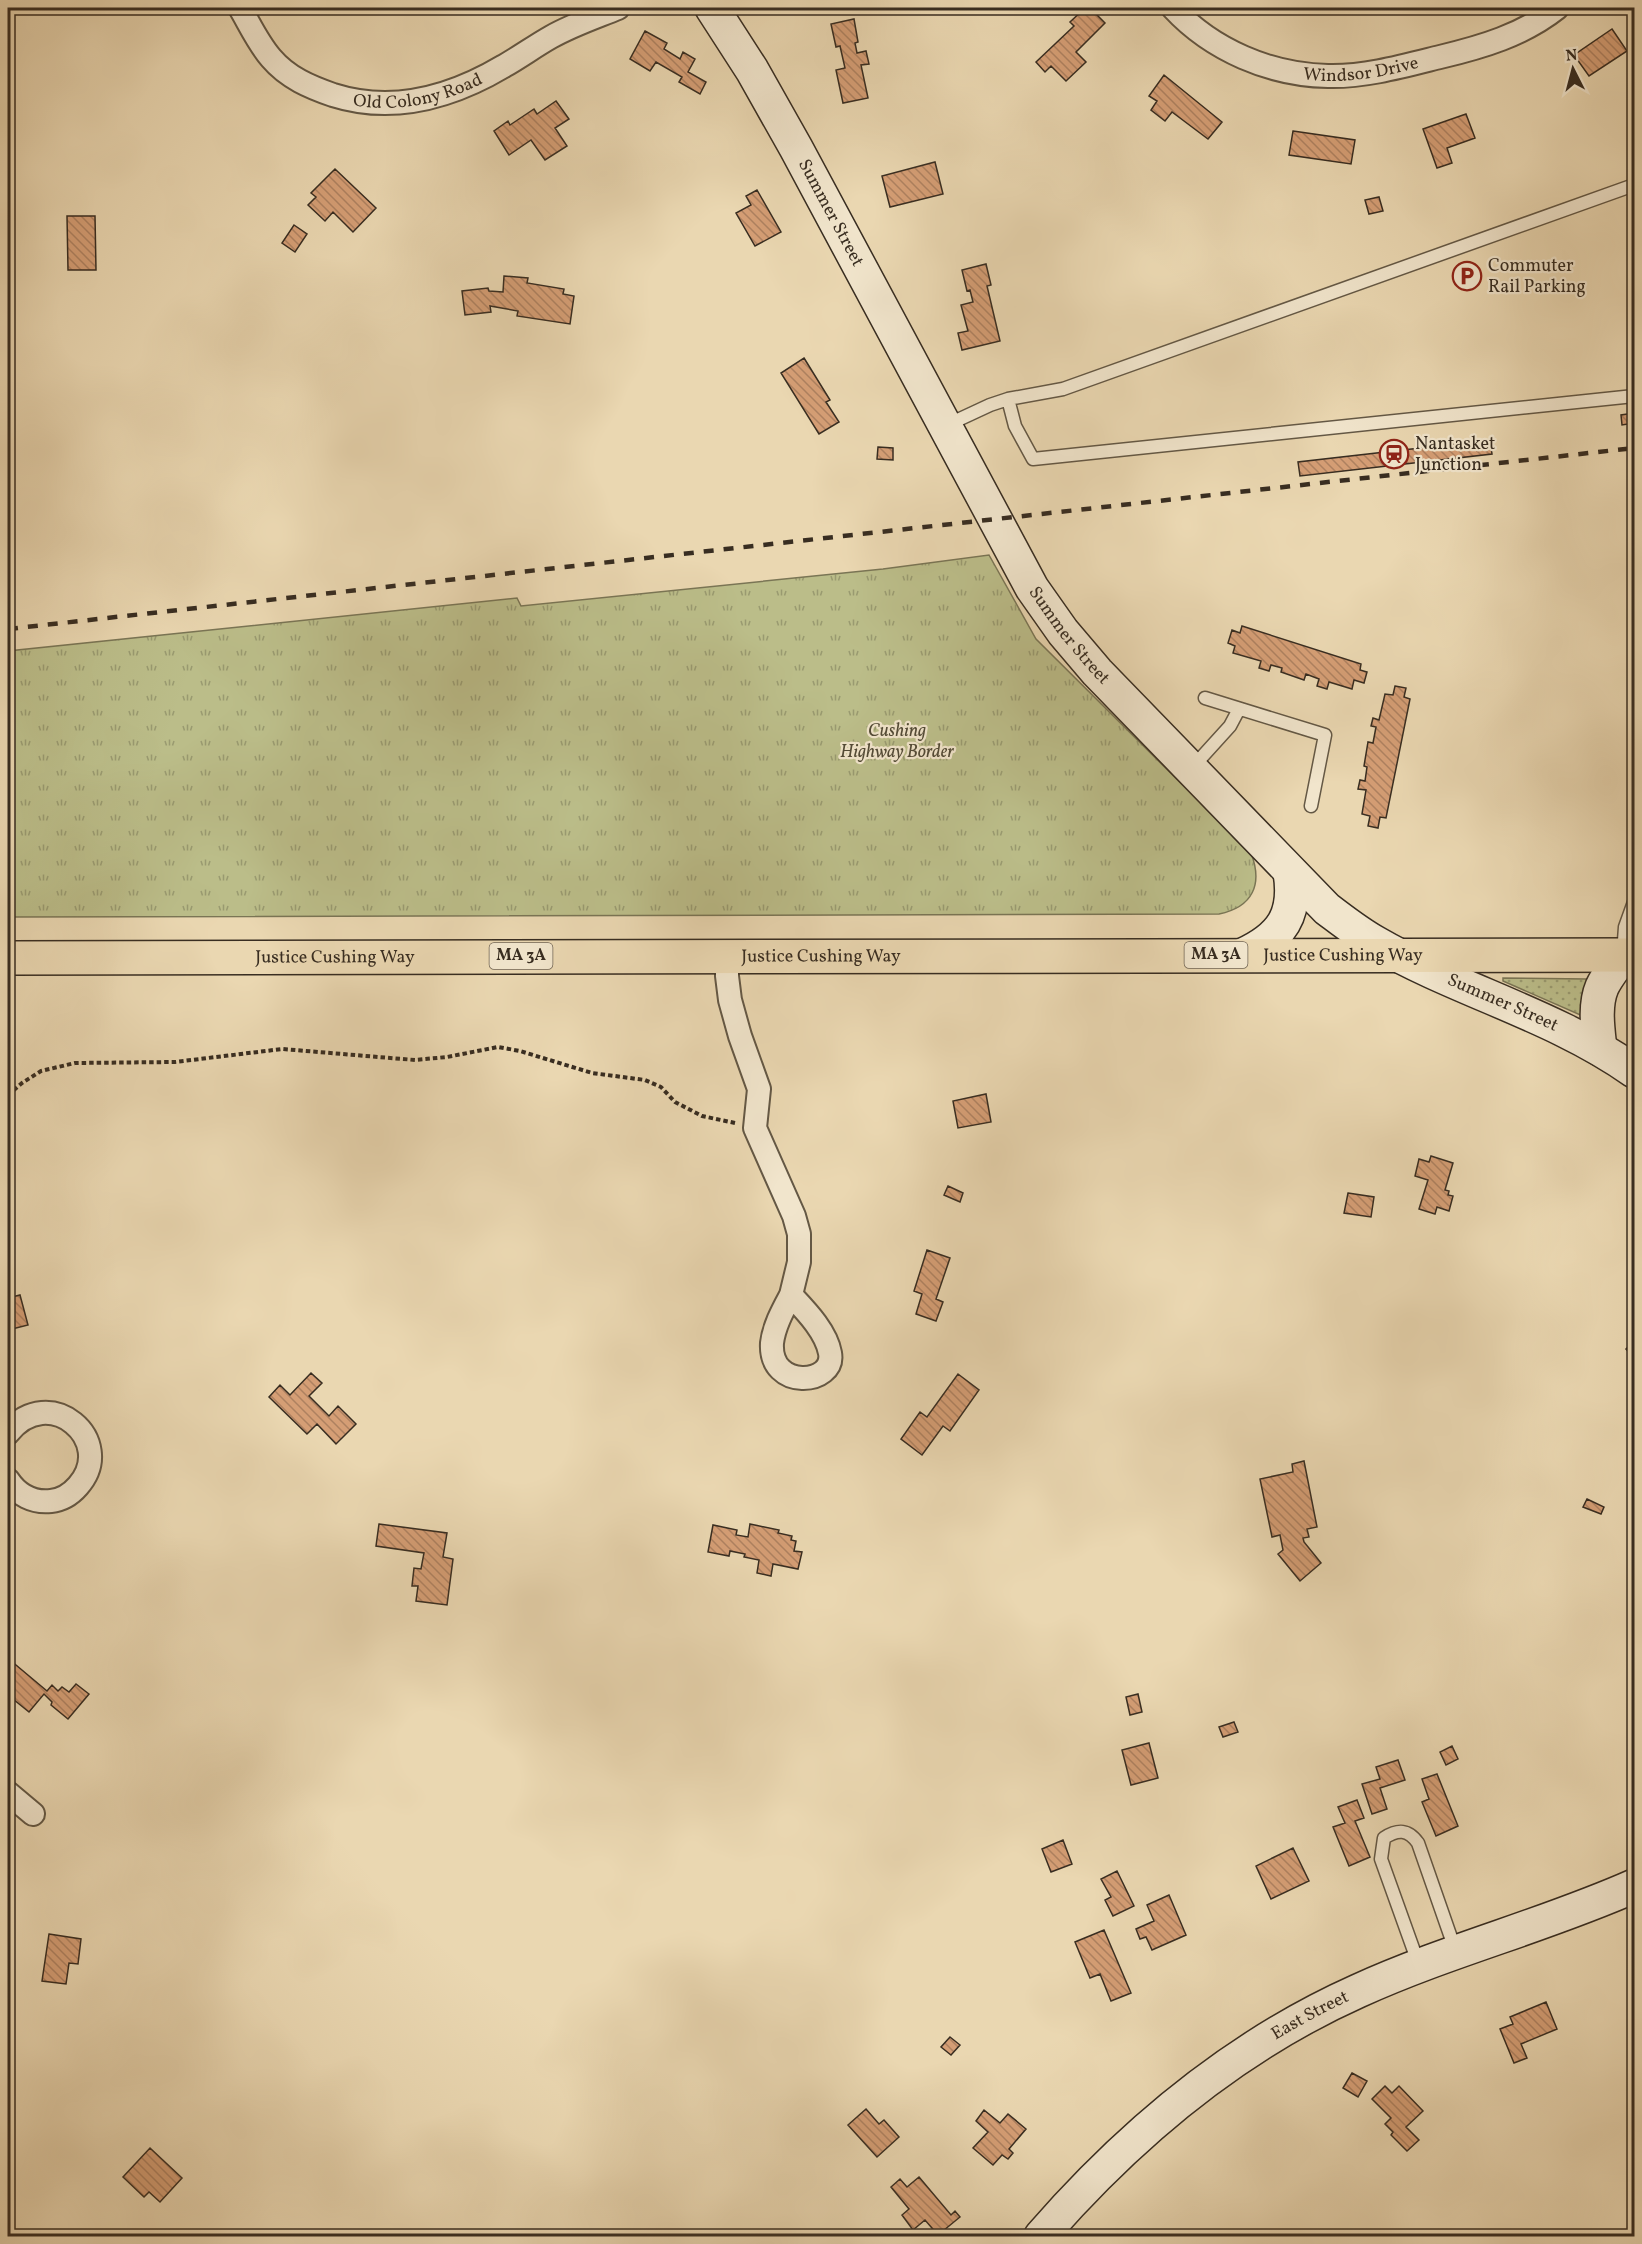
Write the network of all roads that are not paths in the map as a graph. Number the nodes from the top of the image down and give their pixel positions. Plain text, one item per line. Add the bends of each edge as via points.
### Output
1 (240, 8) edge
2 (618, 8) edge
3 (712, 8) edge
4 (1173, 8) edge
5 (1557, 8) edge
6 (1635, 185) edge
7 (1635, 396) edge
8 (1008, 399) junction
9 (946, 425) junction
10 (1205, 698) dead end
11 (1239, 709) junction
12 (1190, 770) junction
13 (1311, 806) dead end
14 (1290, 872) junction
15 (1635, 902) edge
16 (1243, 955) junction
17 (1398, 955) junction
18 (1629, 955) edge
19 (727, 956) junction
20 (8, 958) edge
21 (1600, 1049) junction
22 (1635, 1071) edge
23 (791, 1295) dead end
24 (8, 1433) edge
25 (9, 1486) edge
26 (8, 1793) edge
27 (33, 1814) dead end
28 (1635, 1886) edge
29 (1456, 1953) junction
30 (1420, 1966) junction
31 (1041, 2236) edge

1 - 2 street, Old Colony Road via 272,60 302,83 340,97 396,103 424,100 477,81 551,37
3 - 9 street, Summer Street via 775,110
4 - 5 street, Windsor Drive via 1231,52 1293,73 1328,76 1394,68 1477,48 1525,29
6 - 8 lane via 1063,389
7 - 8 lane via 1033,459
8 - 9 lane
9 - 12 street, Summer Street via 1047,611 1097,672
10 - 11 lane
11 - 12 lane via 1220,739
11 - 13 lane via 1325,735
12 - 14 street, Summer Street
14 - 16 street via 1293,888 1287,920 1262,946
14 - 17 street, Summer Street via 1327,909
15 - 18 lane via 1625,927
16 - 17 main road, Justice Cushing Way / MA 3A
16 - 19 main road, Justice Cushing Way / MA 3A
17 - 18 main road, Justice Cushing Way / MA 3A
17 - 21 street, Summer Street
18 - 21 street via 1607,979 1599,998
19 - 20 main road, Justice Cushing Way / MA 3A
19 - 23 street via 730,1000 759,1089 756,1132 797,1225 799,1262
21 - 22 street, Summer Street
24 - 25 street via 26,1417 48,1412 79,1428 90,1460 83,1481 66,1496 43,1502
26 - 27 street
28 - 29 street, East Street
29 - 30 street, East Street
29 - 30 lane via 1418,1843 1405,1831 1394,1832 1383,1838 1381,1859
30 - 31 street, East Street via 1359,1990 1296,2022 1215,2075 1113,2160

